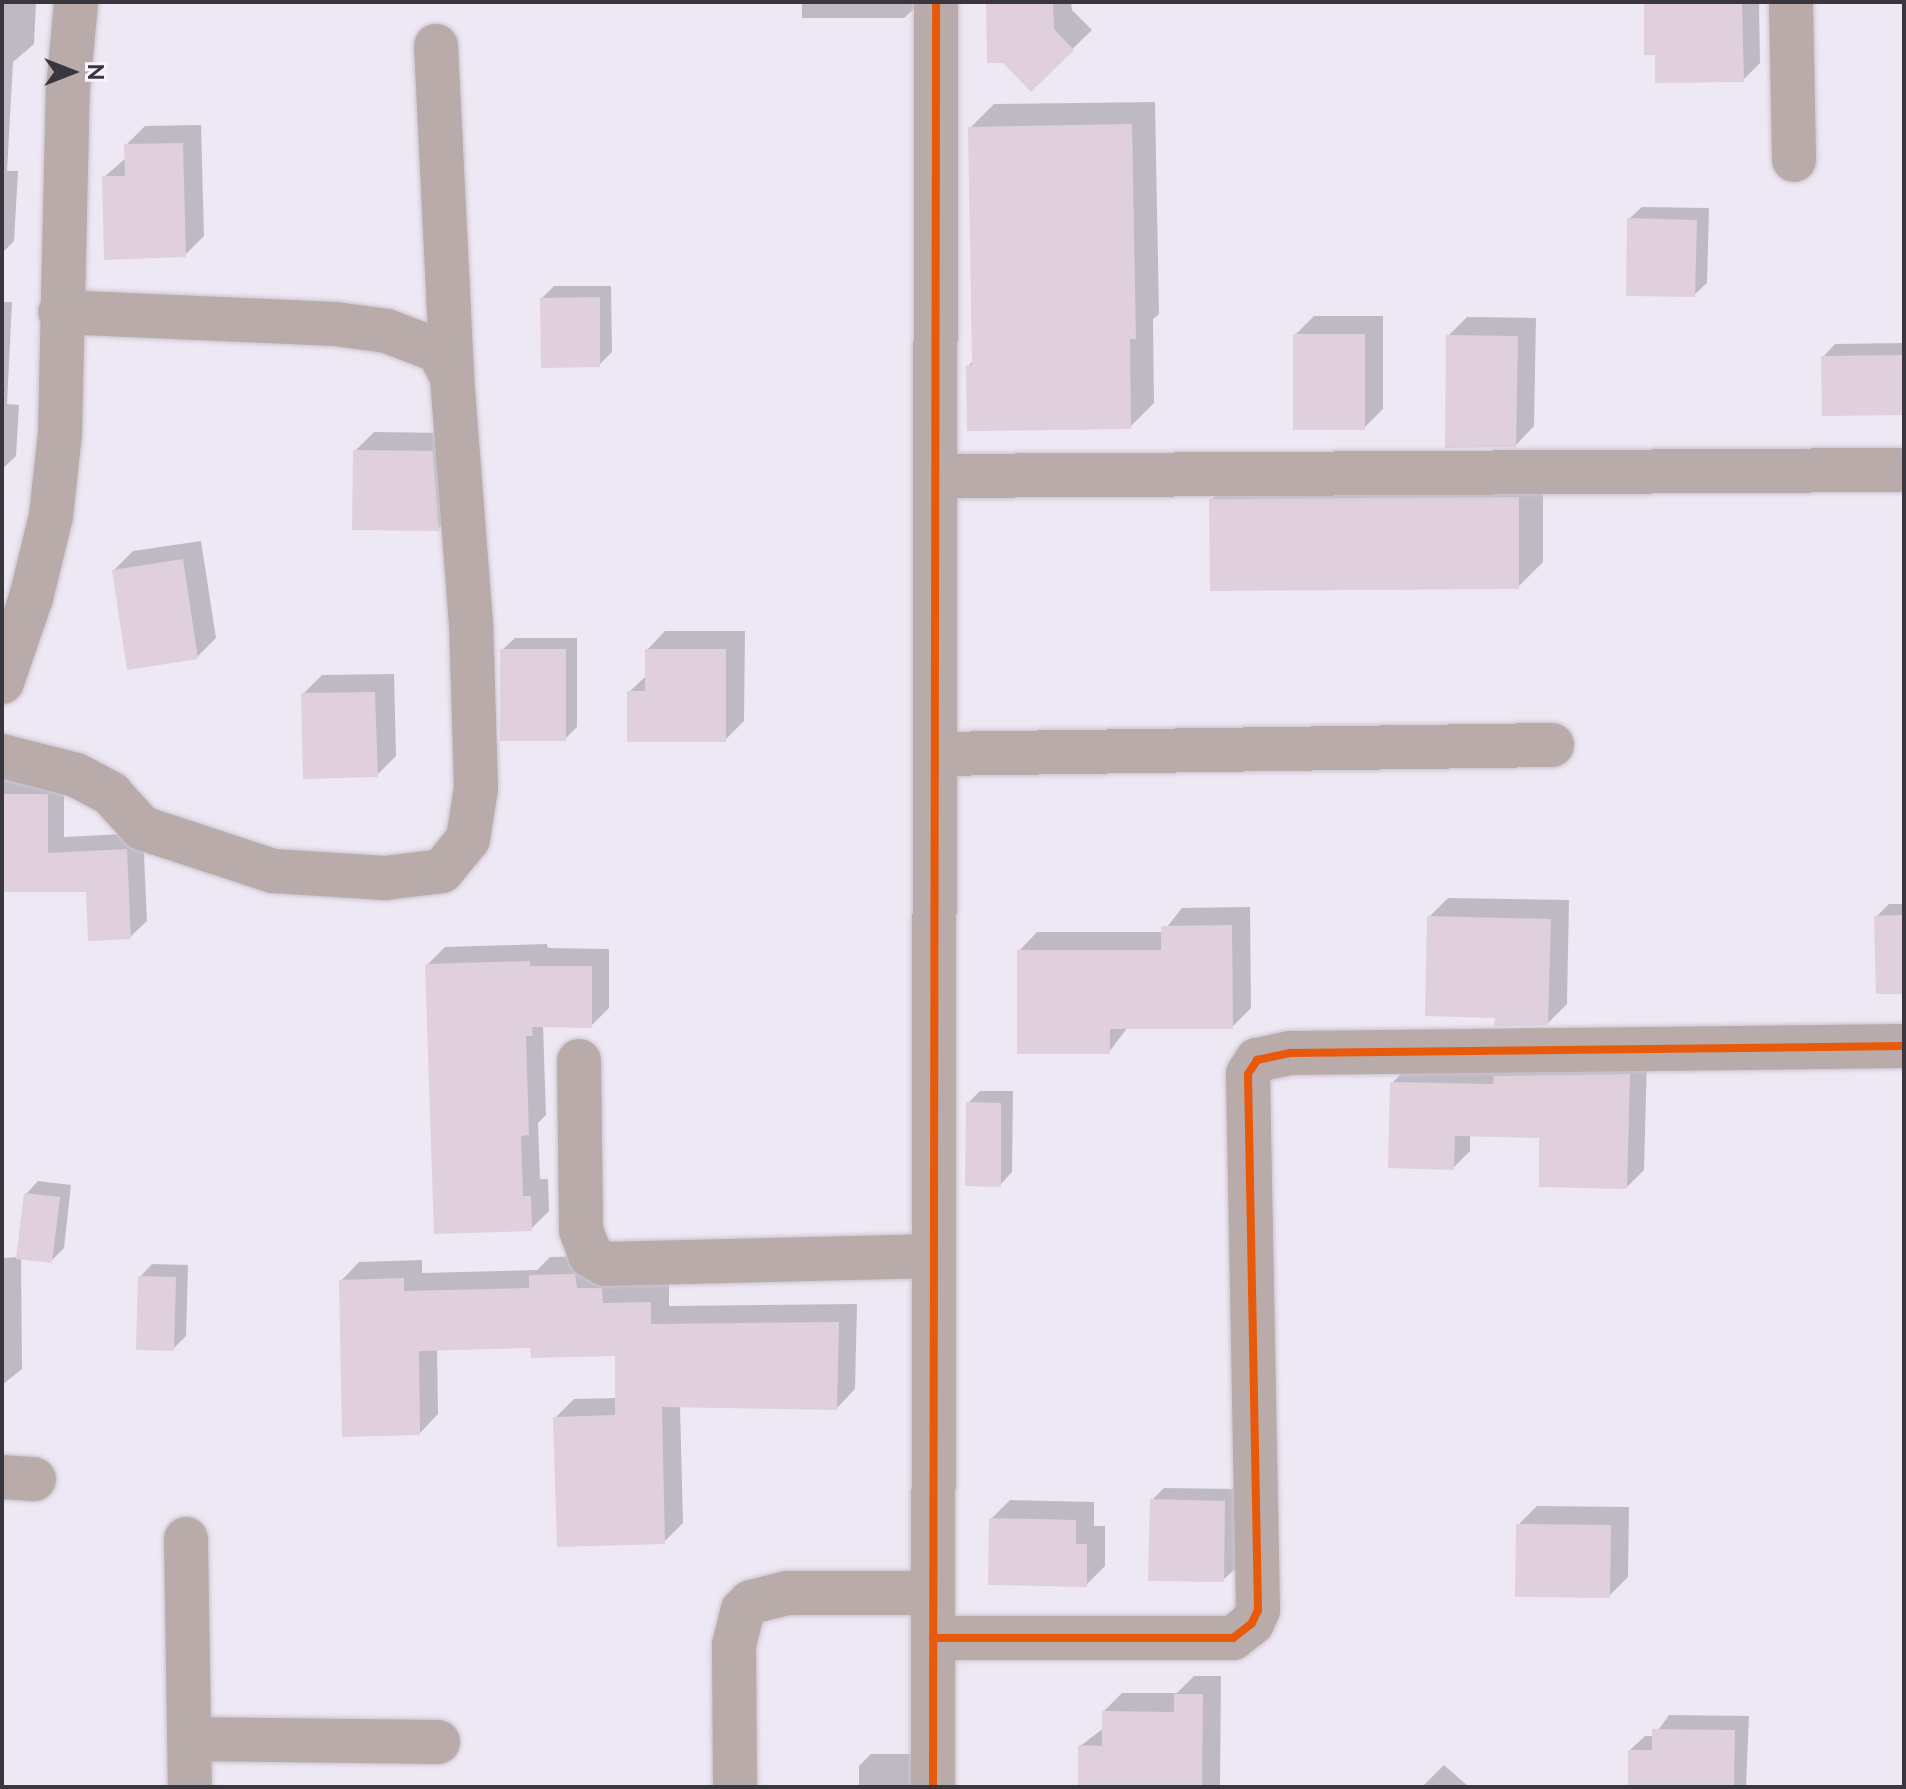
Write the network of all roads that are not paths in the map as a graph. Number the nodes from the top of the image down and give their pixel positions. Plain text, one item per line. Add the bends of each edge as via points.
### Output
1 (76, 2) edge
2 (936, 2) edge
3 (1791, 2) edge
4 (436, 46) dead end
5 (1794, 160) dead end
6 (60, 312) junction
7 (452, 377) junction
8 (1898, 470) dead end
9 (937, 476) junction
10 (2, 682) edge
11 (1552, 745) dead end
12 (937, 754) junction
13 (2, 756) edge
14 (1904, 1046) edge
15 (579, 1061) dead end
16 (933, 1256) junction
17 (186, 1539) dead end
18 (933, 1593) junction
19 (933, 1638) junction
20 (190, 1739) junction
21 (438, 1742) dead end
22 (190, 1787) edge
23 (735, 1787) edge
24 (933, 1787) edge

1 - 6 street
2 - 9 street
3 - 5 street
4 - 7 street
6 - 7 street via 362,327 427,344 439,351
6 - 10 street via 60,433 51,516 31,598
7 - 13 street via 471,624 476,788 468,839 442,871 385,878 273,871 142,828 111,794 76,775
8 - 9 street
9 - 12 street
11 - 12 street
12 - 16 street
14 - 19 street via 1291,1053 1257,1060 1248,1074 1258,1610 1252,1623 1233,1638
15 - 16 street via 581,1230 590,1255 605,1264
16 - 18 street
17 - 20 street
18 - 19 street
18 - 23 street via 786,1593 751,1602 743,1610 734,1645
19 - 24 street
20 - 21 street
20 - 22 street

